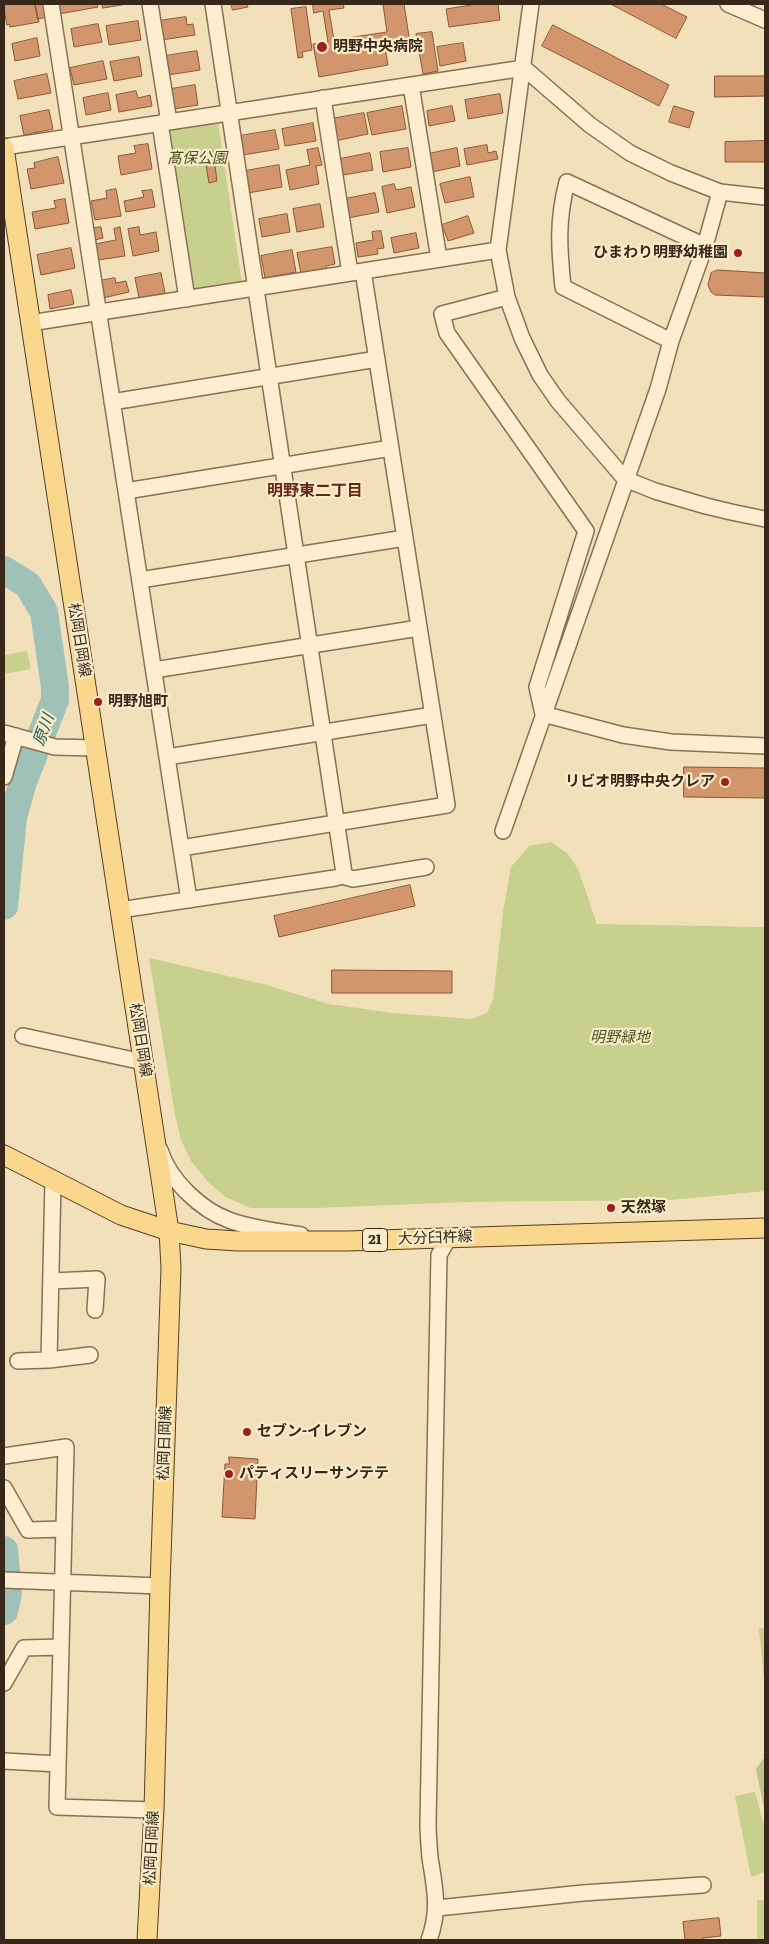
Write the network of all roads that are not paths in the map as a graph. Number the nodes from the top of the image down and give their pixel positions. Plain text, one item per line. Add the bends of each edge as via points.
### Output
1 (51, 4) edge
2 (150, 4) edge
3 (213, 4) edge
4 (531, 4) edge
5 (728, 4) edge
6 (765, 20) edge
7 (524, 68) junction
8 (411, 85) junction
9 (323, 98) junction
10 (229, 112) junction
11 (165, 122) junction
12 (72, 137) junction
13 (4, 147) edge
14 (720, 192) junction
15 (765, 197) edge
16 (705, 246) junction
17 (498, 250) junction
18 (440, 259) junction
19 (356, 272) junction
20 (256, 288) junction
21 (507, 297) junction
22 (187, 299) junction
23 (99, 313) junction
24 (30, 323) junction
25 (671, 341) junction
26 (377, 359) junction
27 (269, 376) junction
28 (112, 402) junction
29 (391, 448) junction
30 (283, 465) junction
31 (625, 479) junction
32 (126, 490) junction
33 (765, 519) edge
34 (405, 538) junction
35 (296, 555) junction
36 (140, 580) junction
37 (419, 628) junction
38 (310, 645) junction
39 (154, 670) junction
40 (543, 714) junction
41 (433, 715) junction
42 (323, 732) junction
43 (13, 735) edge
44 (765, 746) edge
45 (95, 748) junction
46 (167, 757) junction
47 (4, 777) edge
48 (337, 823) junction
49 (503, 830) dead end
50 (181, 848) junction
51 (426, 867) dead end
52 (342, 876) junction
53 (189, 900) junction
54 (120, 910) junction
55 (23, 1036) dead end
56 (143, 1062) junction
57 (153, 1127) junction
58 (4, 1155) edge
59 (54, 1181) junction
60 (765, 1228) edge
61 (169, 1232) junction
62 (449, 1237) junction
63 (347, 1241) junction
64 (52, 1281) junction
65 (95, 1310) dead end
66 (90, 1355) dead end
67 (49, 1360) junction
68 (18, 1361) dead end
69 (4, 1456) edge
70 (4, 1488) edge
71 (64, 1529) junction
72 (4, 1580) edge
73 (62, 1583) junction
74 (160, 1586) junction
75 (61, 1647) junction
76 (4, 1683) edge
77 (4, 1761) edge
78 (58, 1764) junction
79 (154, 1810) junction
80 (703, 1885) dead end
81 (436, 1908) junction
82 (147, 1940) edge
83 (429, 1940) edge

1 - 12 street
2 - 11 street
3 - 10 street
4 - 7 street
5 - 6 street
7 - 8 street
7 - 14 street via 590,125 630,153
7 - 17 street
8 - 9 street
8 - 18 street
9 - 10 street
9 - 19 street
10 - 11 street
10 - 20 street
11 - 12 street
11 - 22 street
12 - 13 street
12 - 23 street
13 - 24 main road, 松岡日岡線
14 - 15 street
14 - 16 street
16 - 25 street
16 - 25 street via 567,182 561,204 558,243 563,287
17 - 18 street
17 - 21 street
18 - 19 street
19 - 20 street
19 - 26 street
20 - 22 street
20 - 27 street
21 - 31 street via 522,338 545,382
21 - 40 street via 442,314 447,333 586,531 537,687
22 - 23 street
23 - 24 street
23 - 28 street
24 - 45 main road, 松岡日岡線
25 - 31 street via 658,389
26 - 27 street
26 - 29 street
27 - 28 street
27 - 30 street
28 - 32 street
29 - 30 street
29 - 34 street
30 - 32 street
30 - 35 street
31 - 33 street via 715,508
31 - 40 street
32 - 36 street
34 - 35 street
34 - 37 street
35 - 36 street
35 - 38 street
36 - 39 street
37 - 38 street
37 - 41 street
38 - 39 street
38 - 42 street
39 - 46 street
40 - 44 street via 623,735 671,742
40 - 49 street
41 - 42 street
41 - 48 street via 447,805
42 - 46 street
42 - 48 street
43 - 45 street via 54,747
43 - 47 street
45 - 54 main road, 松岡日岡線
46 - 50 street
48 - 50 street
48 - 52 street via 344,869
50 - 53 street
51 - 52 street via 353,879
52 - 53 street
53 - 54 street
54 - 56 main road, 松岡日岡線
55 - 56 street
56 - 57 main road, 松岡日岡線
57 - 61 main road, 松岡日岡線
57 - 63 street via 162,1157 175,1178 210,1210 246,1225
58 - 59 main road, 大分臼杵線 / 21
59 - 61 main road, 大分臼杵線 / 21 via 121,1215
59 - 64 street
60 - 62 main road, 大分臼杵線 / 21
61 - 63 main road, 大分臼杵線 / 21 via 238,1241
61 - 74 main road, 松岡日岡線
62 - 63 main road, 大分臼杵線 / 21
62 - 81 street via 439,1255 428,1822
64 - 65 street via 97,1279
64 - 67 street
66 - 67 street
67 - 68 street
69 - 71 street via 66,1447
70 - 71 street via 28,1530
71 - 73 street
72 - 73 street
73 - 74 street
73 - 75 street
74 - 79 main road, 松岡日岡線
75 - 76 street via 24,1648
75 - 78 street
77 - 78 street
78 - 79 street via 57,1807
79 - 82 main road, 松岡日岡線
80 - 81 street
81 - 83 street

